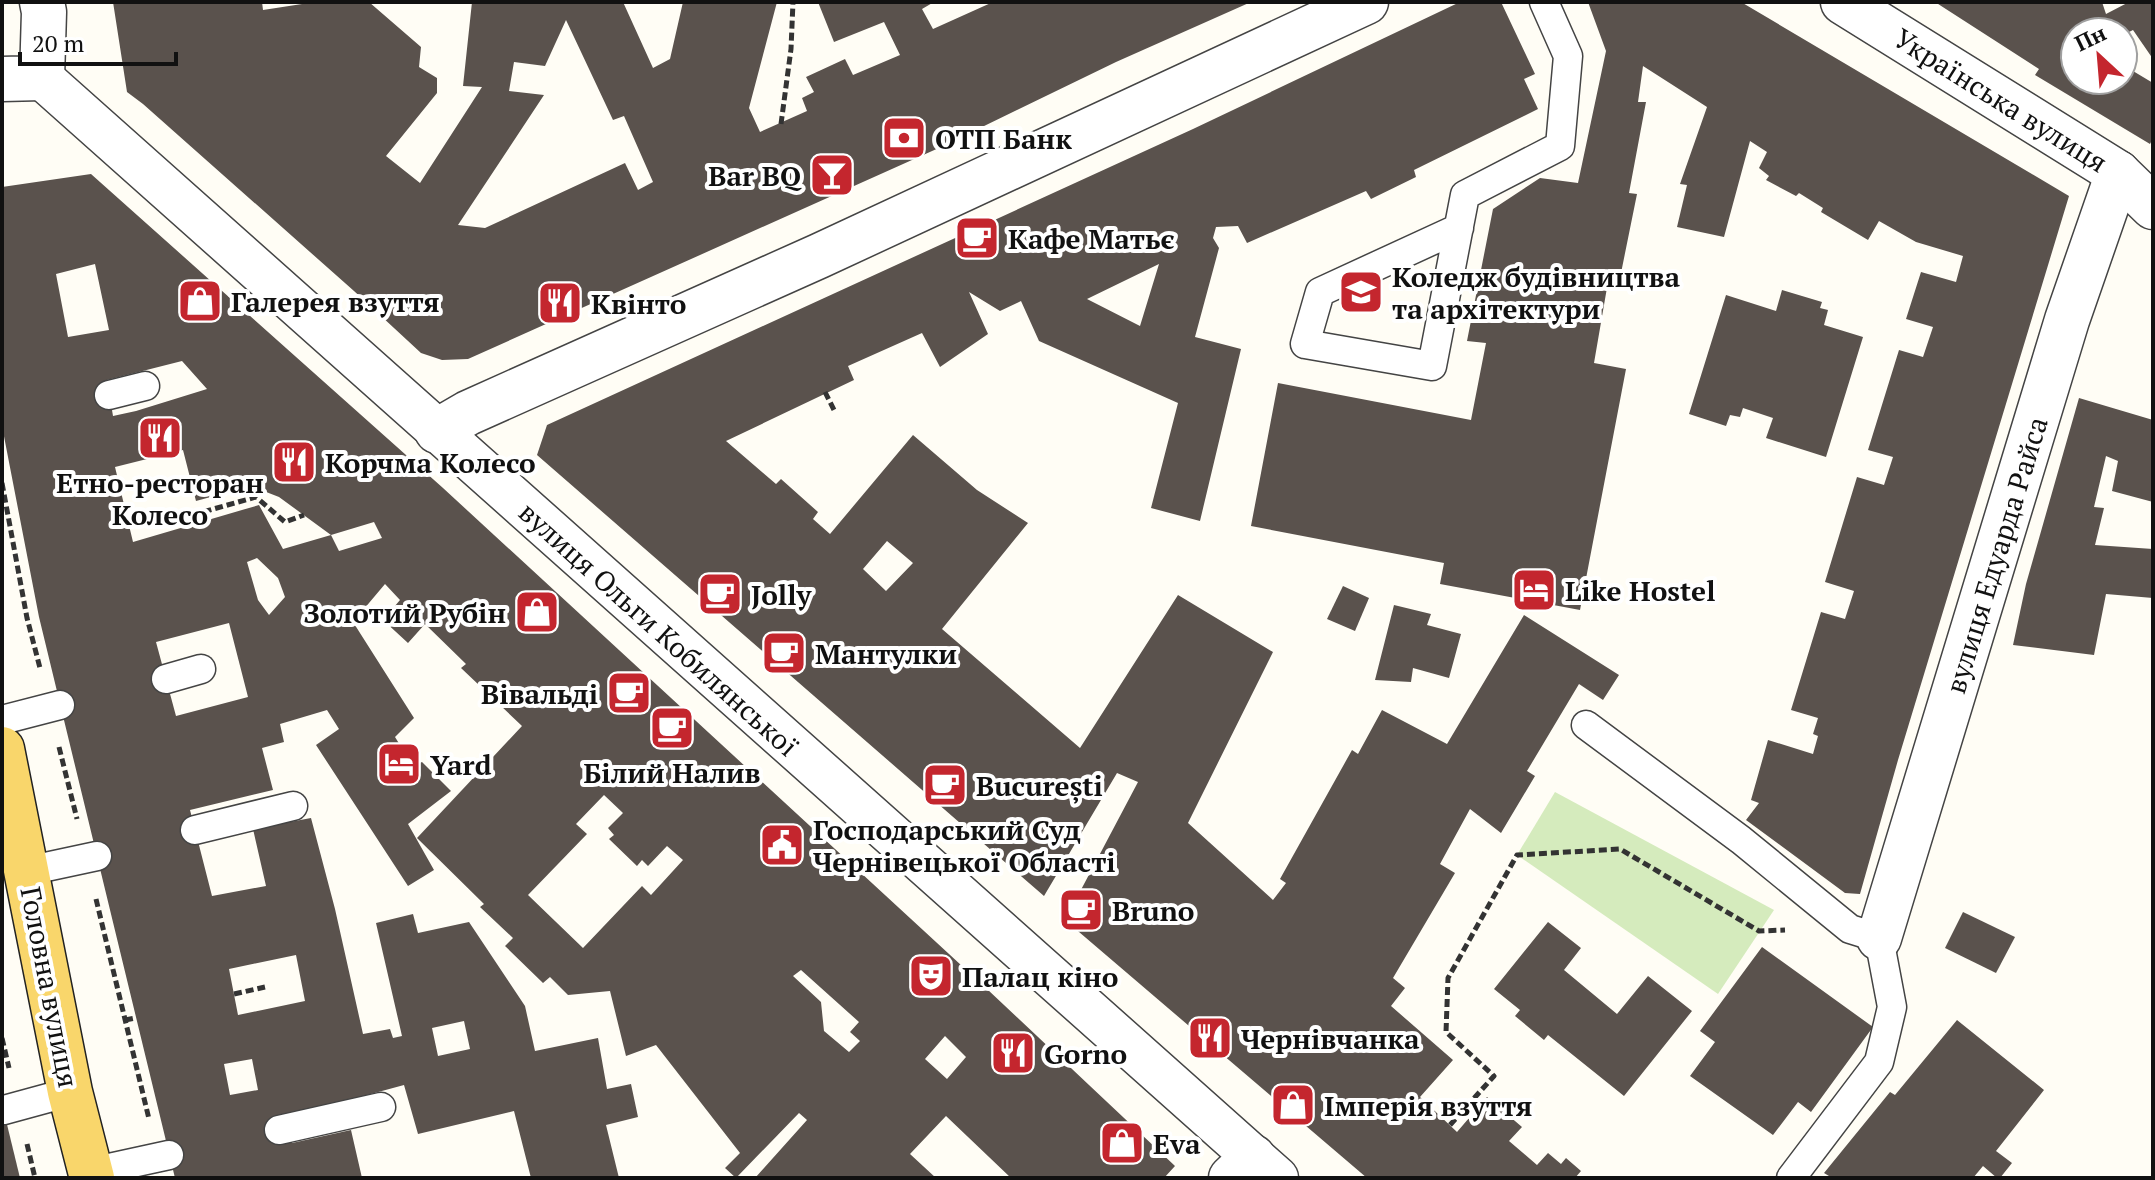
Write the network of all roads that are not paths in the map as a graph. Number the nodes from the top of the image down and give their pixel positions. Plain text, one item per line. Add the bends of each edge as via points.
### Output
1 (42, 2) edge
2 (1366, 2) edge
3 (1544, 2) edge
4 (1843, 2) edge
5 (22, 79) edge
6 (2118, 173) junction
7 (2153, 207) edge
8 (1459, 228) junction
9 (145, 386) dead end
10 (109, 395) dead end
11 (437, 431) junction
12 (201, 669) dead end
13 (166, 679) dead end
14 (60, 705) dead end
15 (2, 720) edge
16 (1586, 725) dead end
17 (2, 749) edge
18 (293, 806) dead end
19 (195, 830) dead end
20 (17, 856) edge
21 (97, 856) dead end
22 (1879, 938) junction
23 (70, 1092) junction
24 (381, 1107) dead end
25 (4, 1110) edge
26 (279, 1130) dead end
27 (169, 1155) dead end
28 (1254, 1171) edge
29 (91, 1175) edge
30 (1791, 1178) edge

1 - 5 street via 44,12
2 - 11 street
3 - 8 lane via 1568,56 1560,146 1465,195
4 - 6 street, Українська вулиця
5 - 11 street, вулиця Ольги Кобилянської
6 - 7 street, Українська вулиця
6 - 22 street, вулиця Едуарда Райса via 2067,320
8 - 8 lane via 1320,292 1305,344 1432,366
9 - 10 lane
11 - 28 street, вулиця Ольги Кобилянської
12 - 13 lane
14 - 15 lane
16 - 22 lane via 1850,929
17 - 20 main road, Головна вулиця
18 - 19 lane
20 - 21 lane
20 - 23 main road, Головна вулиця
22 - 30 lane via 1892,1007 1879,1062
23 - 25 lane
23 - 29 main road, Головна вулиця
24 - 26 lane
27 - 29 lane

